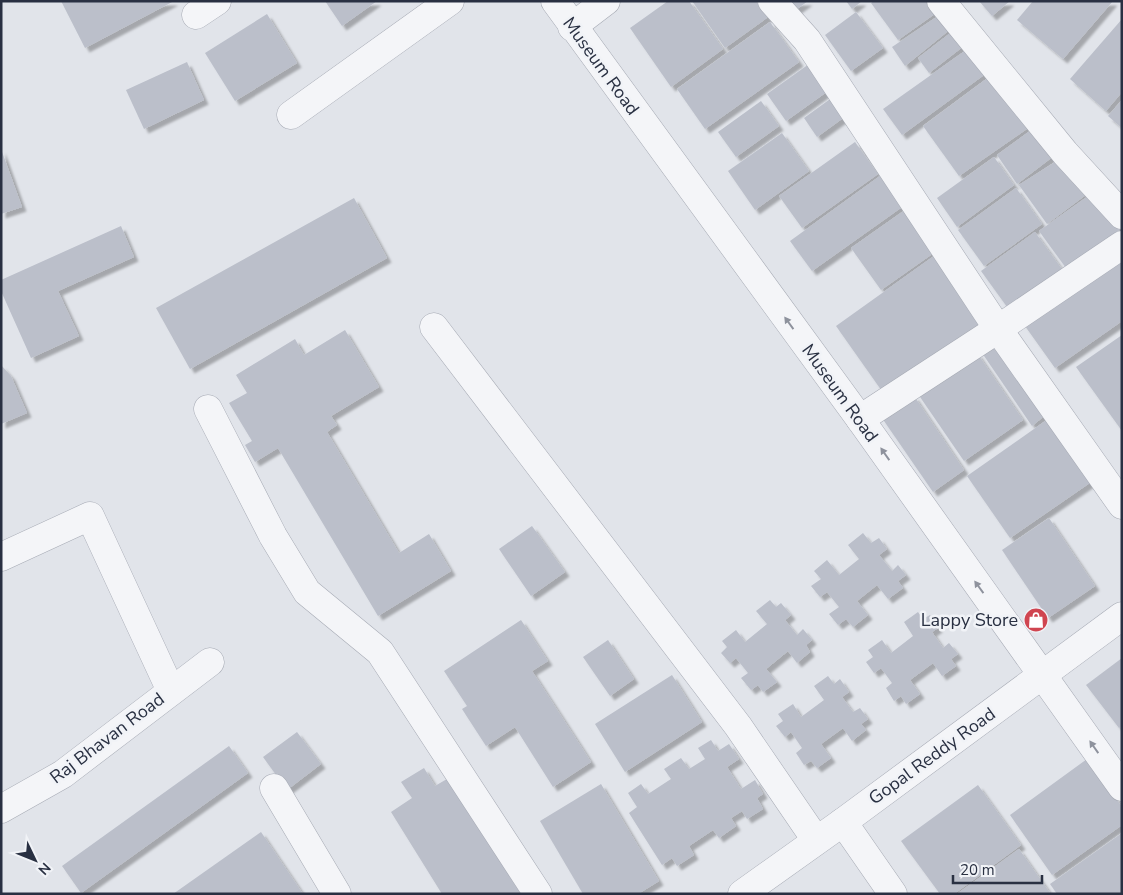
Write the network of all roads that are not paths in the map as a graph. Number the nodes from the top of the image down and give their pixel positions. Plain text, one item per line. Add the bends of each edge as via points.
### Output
1 (450, 1) edge
2 (555, 1) edge
3 (606, 1) edge
4 (772, 1) edge
5 (941, 1) edge
6 (572, 27) junction
7 (291, 115) dead end
8 (1122, 215) edge
9 (1122, 245) edge
10 (434, 327) dead end
11 (998, 329) junction
12 (208, 409) dead end
13 (860, 419) junction
14 (1122, 505) edge
15 (1, 557) edge
16 (1122, 616) edge
17 (210, 662) dead end
18 (1042, 675) junction
19 (171, 691) junction
20 (1122, 787) edge
21 (274, 788) dead end
22 (4, 801) edge
23 (843, 822) junction
24 (816, 840) junction
25 (337, 894) edge
26 (538, 894) edge
27 (742, 894) edge
28 (892, 894) edge

1 - 7 street
2 - 6 street, Museum Road
3 - 6 street
4 - 11 street via 807,40
5 - 8 street via 1065,153
13 -> 6 street, Museum Road
9 - 11 street
10 - 24 street via 738,726
11 - 13 street
11 - 14 street
12 - 26 street via 272,536 307,592 380,652
18 -> 13 street, Museum Road
15 - 19 street via 90,516
16 - 18 street, Gopal Reddy Road
17 - 19 street, Raj Bhavan Road
20 -> 18 street, Museum Road
18 - 23 street, Gopal Reddy Road
19 - 22 street, Raj Bhavan Road via 63,774
21 - 25 street
23 - 24 street, Gopal Reddy Road
23 - 28 street
24 - 27 street, Gopal Reddy Road

